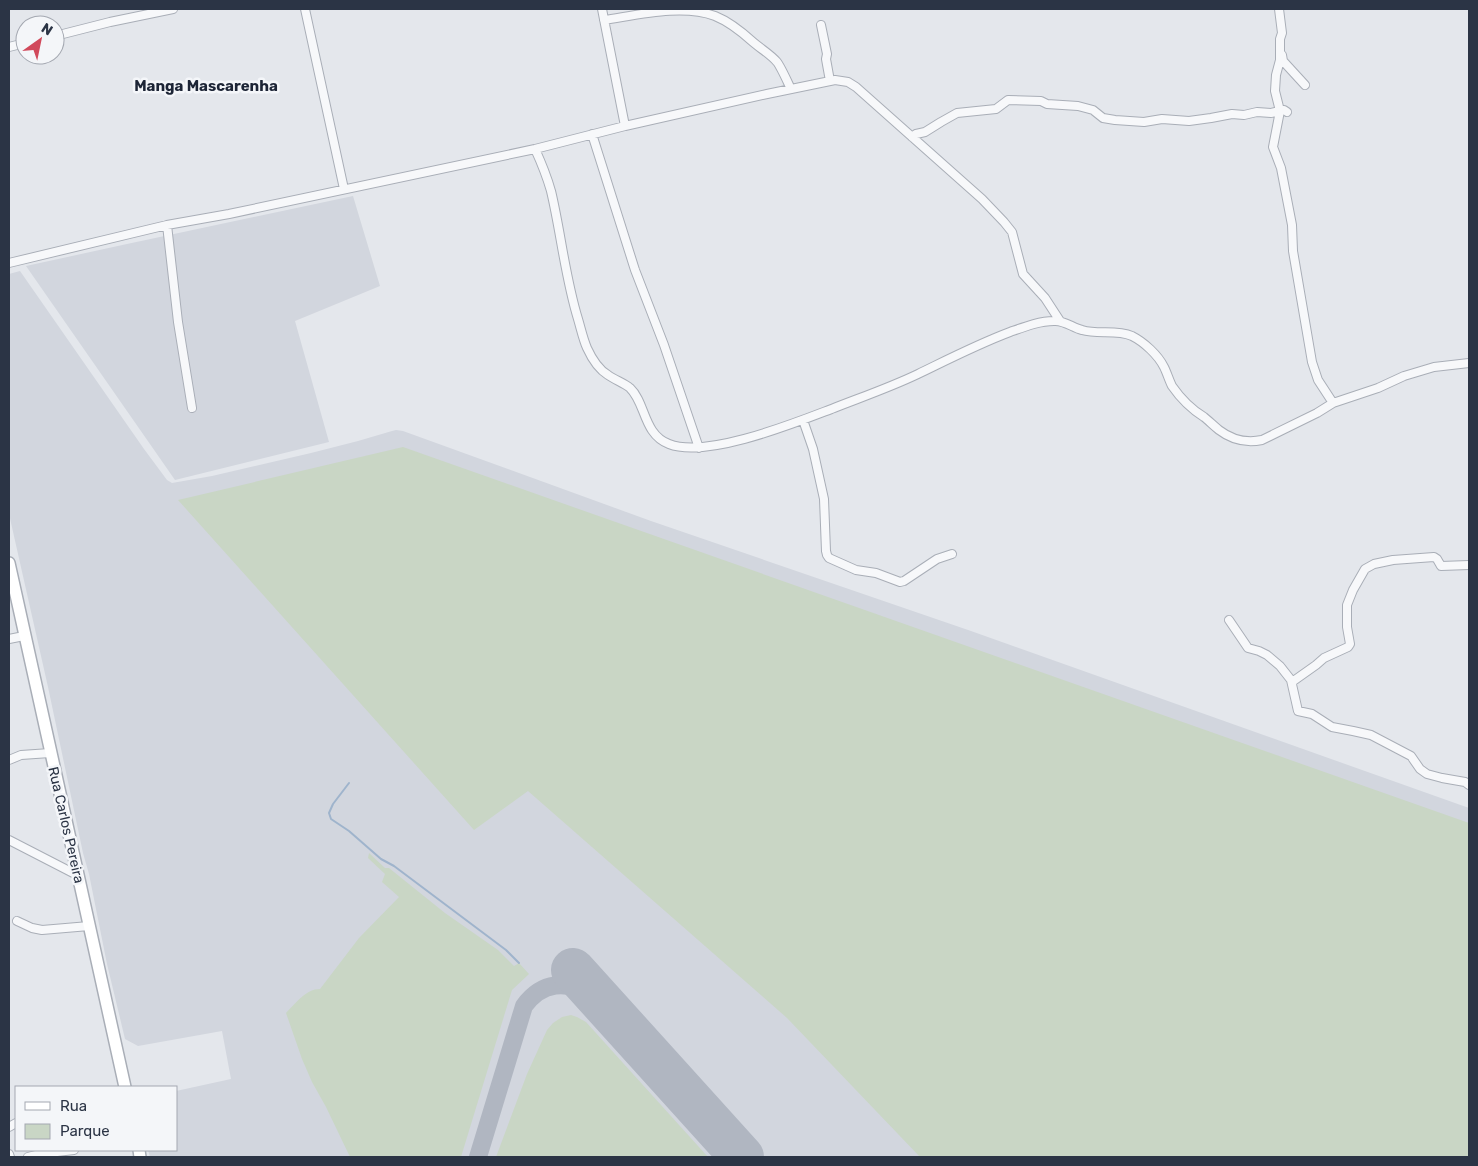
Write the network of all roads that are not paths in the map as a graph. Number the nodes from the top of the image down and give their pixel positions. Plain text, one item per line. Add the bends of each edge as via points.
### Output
1 (129, 9) edge
2 (173, 9) edge
3 (305, 9) edge
4 (602, 9) edge
5 (1279, 9) edge
6 (128, 18) junction
7 (604, 20) junction
8 (821, 25) dead end
9 (65, 34) edge
10 (1281, 51) junction
11 (830, 81) junction
12 (1305, 86) dead end
13 (792, 89) junction
14 (1284, 111) junction
15 (624, 126) junction
16 (592, 134) junction
17 (912, 137) junction
18 (535, 149) junction
19 (344, 189) junction
20 (167, 225) junction
21 (9, 264) edge
22 (1060, 321) junction
23 (1469, 364) edge
24 (1333, 403) junction
25 (192, 408) dead end
26 (803, 420) junction
27 (698, 448) junction
28 (952, 554) dead end
29 (9, 563) edge
30 (1469, 565) edge
31 (1229, 620) dead end
32 (24, 636) junction
33 (9, 639) edge
34 (1292, 682) junction
35 (50, 752) junction
36 (9, 760) edge
37 (1469, 784) edge
38 (9, 840) edge
39 (77, 875) junction
40 (17, 922) dead end
41 (90, 926) junction
42 (125, 1086) edge
43 (66, 1151) edge
44 (28, 1157) edge

1 - 6 street
2 - 6 street
3 - 19 street
4 - 7 street
5 - 10 street
6 - 9 street
7 - 13 street via 681,11 714,16 728,22 776,61
7 - 15 street
8 - 11 street
10 - 12 street via 1283,60
10 - 14 street via 1275,90
11 - 13 street
11 - 17 street via 842,81 856,87
13 - 15 street
14 - 17 street via 1189,121 1162,119 1144,122 1103,118 1078,106 1008,100 996,109 957,114
14 - 24 street via 1272,147 1280,168 1292,225 1293,251 1312,362 1318,380
15 - 16 street
16 - 18 street
16 - 27 street via 635,270
17 - 22 street via 1004,222 1012,232 1023,274
18 - 19 street
18 - 27 street via 550,189 573,303 586,346 595,363 630,388 649,426 660,438 669,444
19 - 20 street
20 - 21 street
20 - 25 street
22 - 24 street via 1086,331 1131,336 1148,347 1186,404 1221,432 1241,441 1262,440
22 - 26 street via 1031,325 982,343 916,375
23 - 24 street via 1426,369
26 - 27 street via 779,429
26 - 28 street via 824,499 829,558 856,570 900,582
29 - 32 main road, Rua Carlos Pereira
30 - 34 street via 1441,566 1434,557 1369,565 1348,599 1350,644 1324,658
31 - 34 street via 1248,648 1267,655
32 - 33 street
32 - 35 main road, Rua Carlos Pereira
34 - 37 street via 1298,711 1312,714 1330,726 1377,739 1410,756 1427,774
35 - 36 street via 20,755
35 - 39 main road, Rua Carlos Pereira
38 - 39 street
39 - 41 main road, Rua Carlos Pereira
40 - 41 street via 42,930
41 - 42 main road, Rua Carlos Pereira
43 - 44 street

